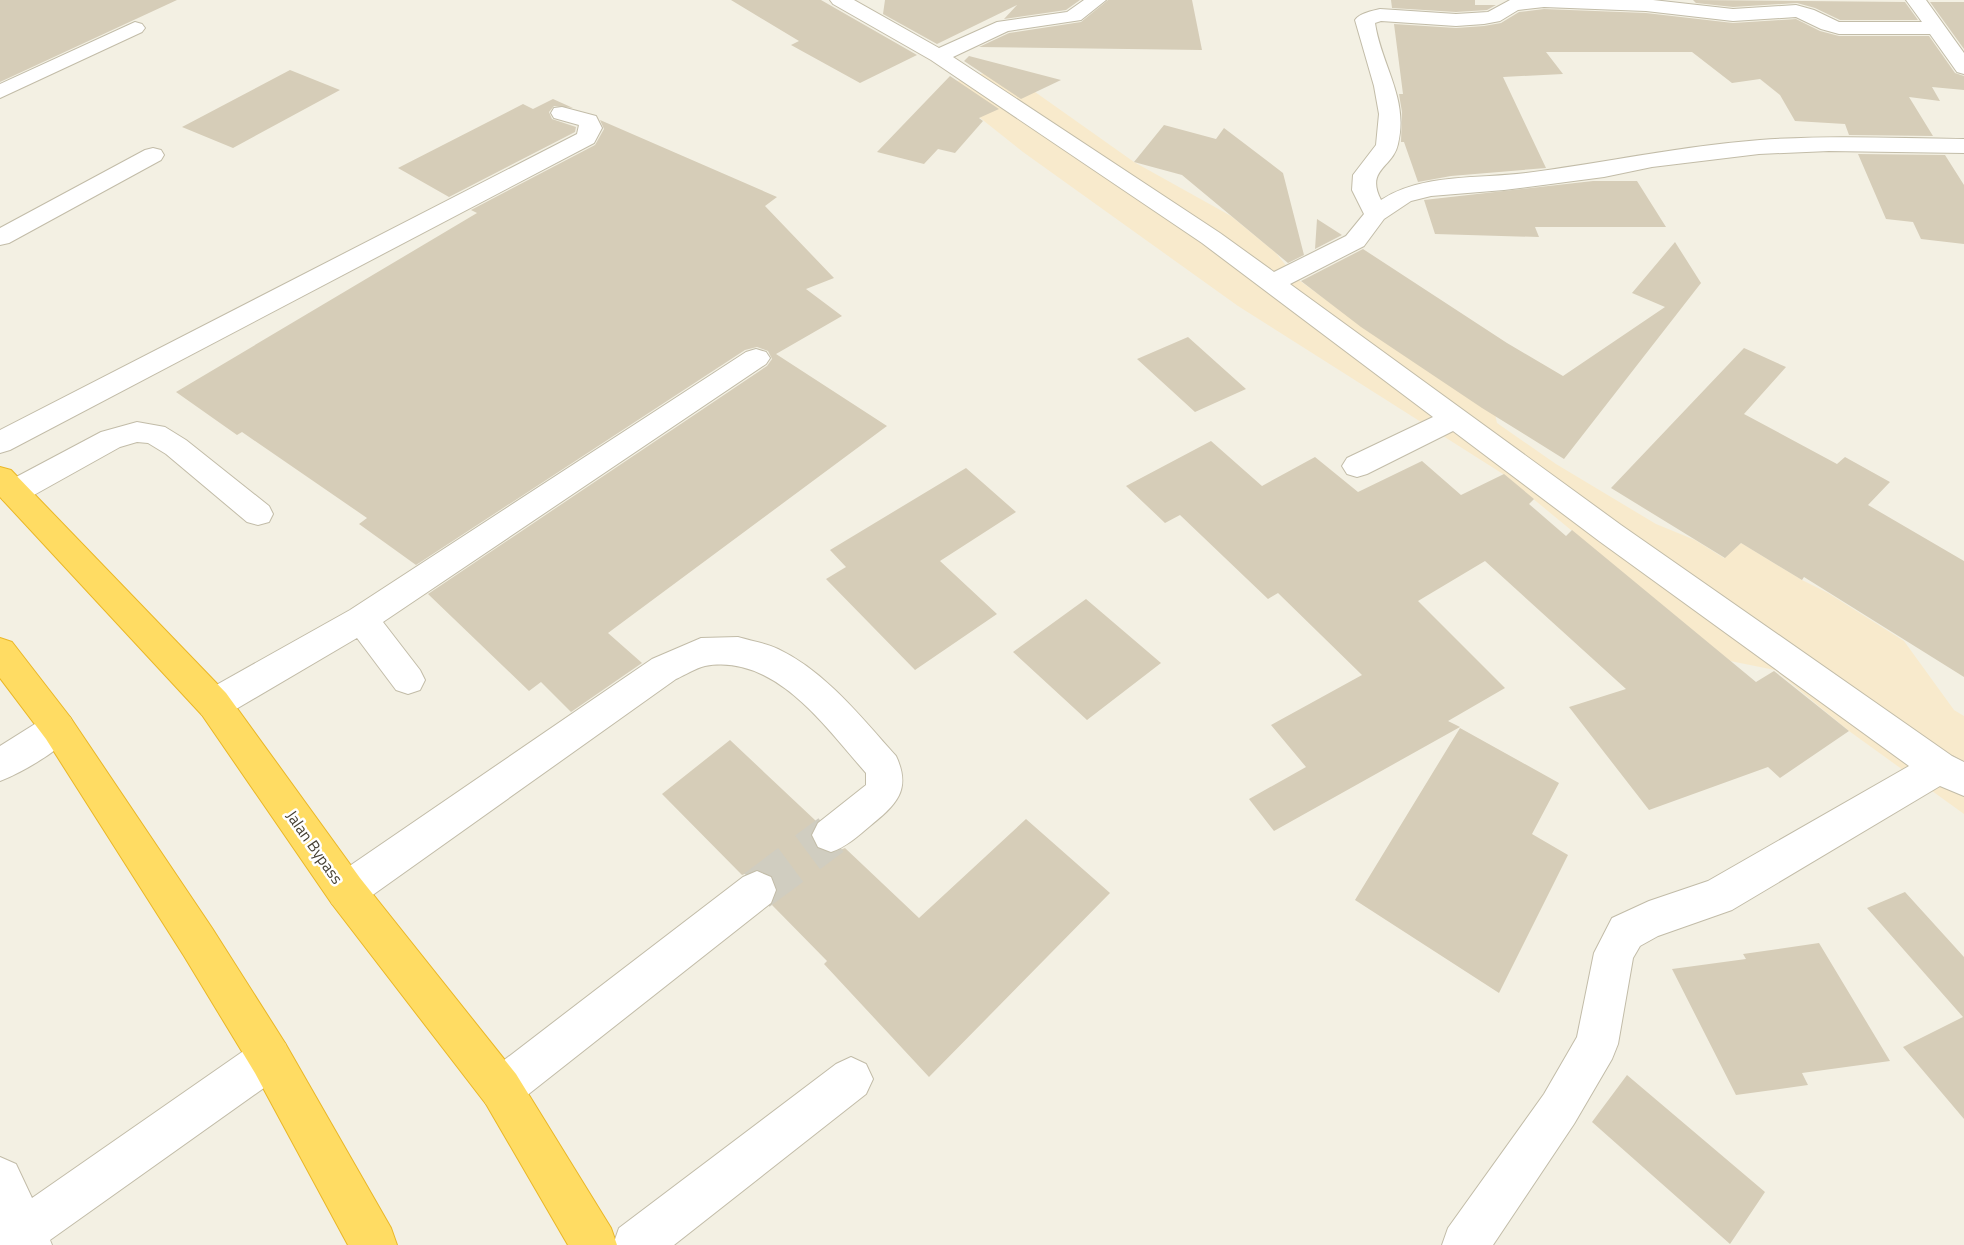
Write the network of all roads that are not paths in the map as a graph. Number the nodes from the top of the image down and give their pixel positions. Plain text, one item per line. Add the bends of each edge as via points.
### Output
1 (840, 0) edge
2 (1096, 0) edge
3 (1916, 0) edge
4 (1935, 27) junction
5 (135, 28) dead end
6 (938, 56) junction
7 (1964, 68) edge
8 (0, 92) edge
9 (562, 112) dead end
10 (1964, 146) edge
11 (153, 155) dead end
12 (1376, 214) junction
13 (0, 238) edge
14 (1272, 284) junction
15 (756, 358) dead end
16 (1455, 418) junction
17 (0, 443) edge
18 (1357, 466) dead end
19 (7, 485) edge
20 (258, 514) dead end
21 (362, 619) junction
22 (0, 652) edge
23 (408, 680) dead end
24 (214, 704) junction
25 (58, 728) junction
26 (0, 765) edge
27 (1951, 773) edge
28 (831, 835) tunnel mouth
29 (757, 890) tunnel mouth
30 (346, 891) junction
31 (270, 1058) junction
32 (851, 1079) dead end
33 (501, 1089) junction
34 (0, 1180) edge
35 (19, 1240) edge
36 (374, 1245) edge
37 (594, 1245) edge
38 (636, 1245) edge
39 (1465, 1245) edge

1 - 6 street
2 - 6 street via 1074,16 1004,26
3 - 4 street
4 - 7 street
4 - 12 street via 1836,27 1796,11 1733,15 1565,1 1521,3 1484,18 1371,17 1365,20 1365,26 1390,114 1387,146 1365,175 1364,190
5 - 8 street
6 - 14 street via 1211,238
9 - 17 street via 588,121 591,128 586,138
10 - 12 street via 1829,144 1652,159 1582,173 1430,189 1403,196
11 - 13 street
12 - 14 street via 1355,241
14 - 16 street
15 - 21 street
16 - 18 street
16 - 27 street via 1610,533
19 - 20 street via 111,439 137,432 155,434
19 - 24 highway, Jalan Bypass
21 - 23 street
21 - 24 street
22 - 25 highway
24 - 30 highway, Jalan Bypass
25 - 26 street
25 - 31 highway
27 - 39 street via 1718,897 1649,920 1626,932 1614,953 1597,1044 1559,1109
28 - 30 street via 881,795 885,782 883,767 830,708 791,673 765,658 738,651 701,652 664,669
29 - 33 street
30 - 33 highway, Jalan Bypass
31 - 35 street
31 - 36 highway
32 - 38 street
33 - 37 highway, Jalan Bypass
34 - 35 street

